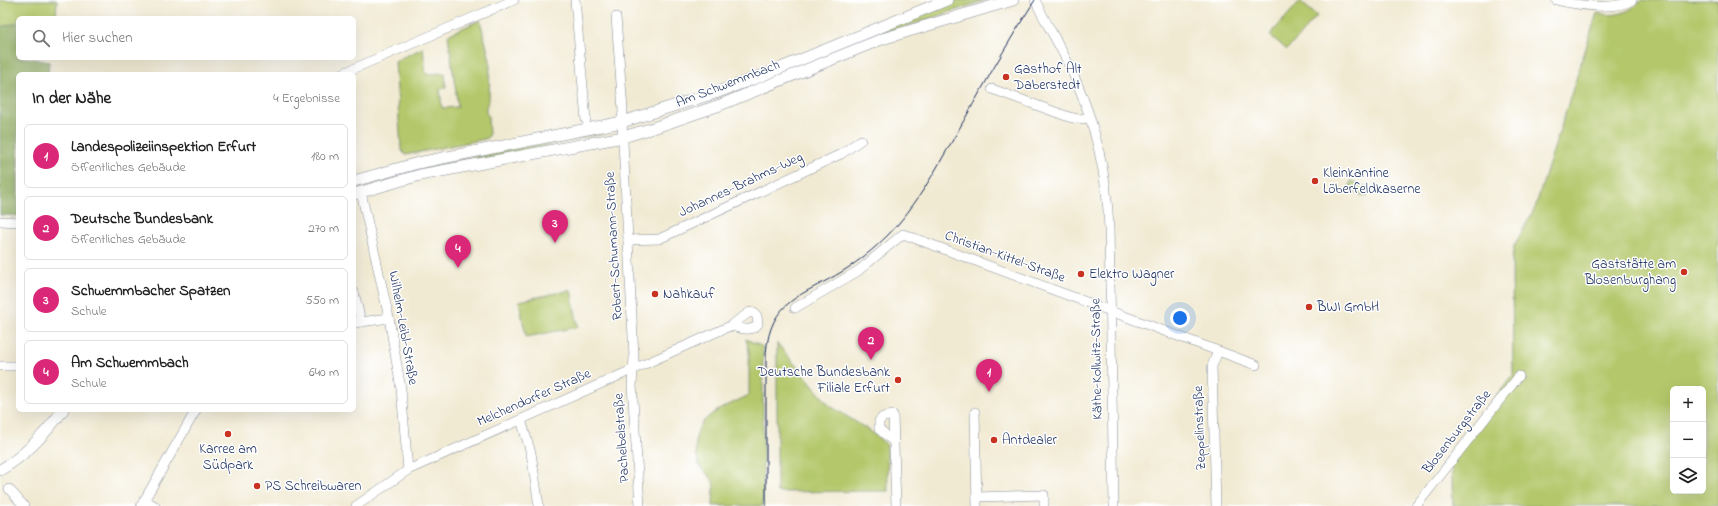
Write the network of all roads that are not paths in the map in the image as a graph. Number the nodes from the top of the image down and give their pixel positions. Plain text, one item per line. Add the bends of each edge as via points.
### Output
1 (514, 0) edge
2 (575, 0) edge
3 (947, 0) edge
4 (1013, 0) edge
5 (1035, 0) edge
6 (1632, 0) edge
7 (1559, 1) edge
8 (616, 17) dead end
9 (810, 62) junction
10 (346, 72) edge
11 (992, 89) dead end
12 (1090, 118) junction
13 (586, 120) dead end
14 (622, 122) junction
15 (623, 137) junction
16 (861, 140) dead end
17 (356, 180) edge
18 (358, 193) edge
19 (0, 221) edge
20 (16, 222) edge
21 (628, 240) junction
22 (795, 308) dead end
23 (1110, 311) junction
24 (356, 312) edge
25 (389, 318) junction
26 (357, 322) edge
27 (730, 326) dead end
28 (1218, 351) junction
29 (1256, 365) dead end
30 (0, 366) edge
31 (16, 366) edge
32 (632, 369) junction
33 (1519, 376) dead end
34 (61, 412) edge
35 (195, 412) edge
36 (975, 412) dead end
37 (521, 420) junction
38 (894, 442) dead end
39 (0, 470) edge
40 (408, 470) junction
41 (9, 489) dead end
42 (977, 501) edge
43 (142, 503) edge
44 (24, 506) edge
45 (155, 506) edge
46 (356, 506) edge
47 (539, 506) edge
48 (640, 506) edge
49 (896, 506) edge
50 (1044, 506) edge
51 (1114, 506) edge
52 (1216, 506) edge
53 (1416, 506) edge

1 - 10 street
2 - 13 street
3 - 9 main road, Am Schwemmbach
4 - 9 main road, Am Schwemmbach
5 - 12 street, Käthe-Kollwitz-Straße via 1074,76
6 - 7 street via 1622,6 1608,7
8 - 14 street, Robert-Schumann-Straße
9 - 14 main road, Am Schwemmbach
9 - 15 main road, Am Schwemmbach via 720,105
11 - 12 street via 1069,117
12 - 23 street, Käthe-Kollwitz-Straße via 1102,165 1108,207
14 - 15 street, Robert-Schumann-Straße
14 - 17 main road, Am Schwemmbach via 418,164
15 - 18 main road, Am Schwemmbach via 420,175
15 - 21 street, Robert-Schumann-Straße
16 - 21 street, Johannes-Brahms-Weg via 841,154 659,239
18 - 25 street, Wilhelm-Leibl-Straße
19 - 20 street
21 - 32 street, Robert-Schumann-Straße via 634,357
22 - 23 street, Christian-Kittel-Straße via 858,271 903,234
23 - 28 street, Christian-Kittel-Straße
23 - 51 street, Käthe-Kollwitz-Straße
24 - 26 street
25 - 26 street
25 - 40 street, Wilhelm-Leibl-Straße via 401,389
27 - 32 street, Melchendorfer Straße
28 - 29 street, Christian-Kittel-Straße
28 - 52 street, Zeppelinstraße via 1212,366
30 - 31 street
32 - 37 street, Melchendorfer Straße
32 - 48 street, Pachelbelstraße
33 - 53 street, Blosenburgstraße
34 - 39 main road via 27,450
35 - 43 street
36 - 42 street
37 - 40 street, Melchendorfer Straße
37 - 47 street via 531,453
38 - 49 street
40 - 46 street, Melchendorfer Straße
41 - 44 street
42 - 50 street via 1044,495
43 - 45 street

